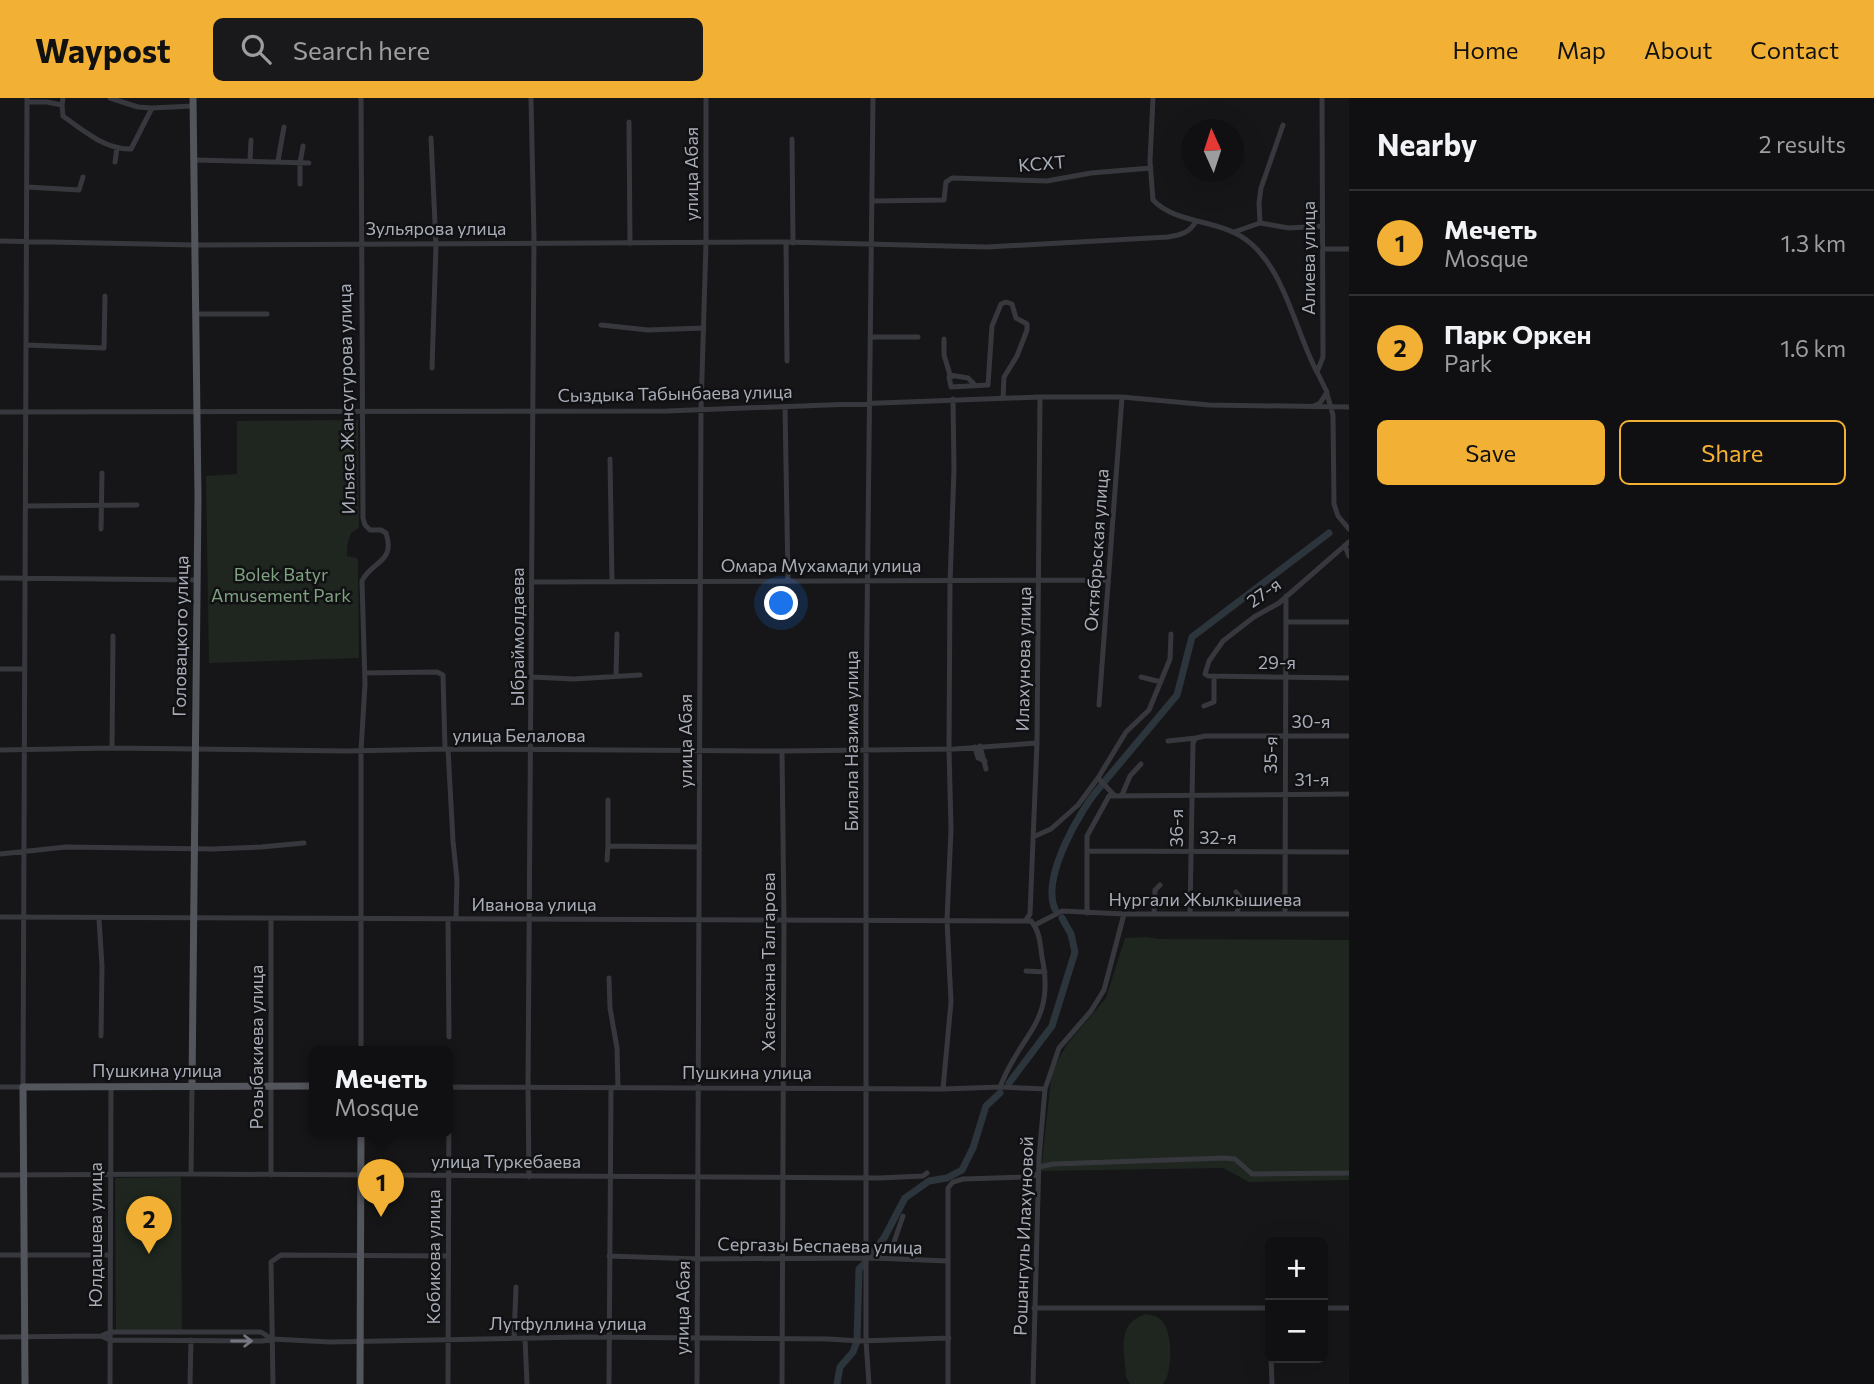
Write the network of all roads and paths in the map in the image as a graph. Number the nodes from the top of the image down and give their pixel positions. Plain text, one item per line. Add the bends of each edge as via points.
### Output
1 (110, 98) edge
2 (361, 98) edge
3 (531, 98) edge
4 (706, 98) edge
5 (873, 98) edge
6 (1153, 98) edge
7 (1322, 98) edge
8 (27, 100) edge
9 (63, 101) edge
10 (193, 102) edge
11 (152, 108) junction
12 (629, 122) dead end
13 (1283, 125) dead end
14 (284, 127) dead end
15 (431, 138) dead end
16 (792, 139) dead end
17 (251, 140) dead end
18 (303, 146) dead end
19 (117, 148) junction
20 (195, 160) junction
21 (250, 160) junction
22 (115, 162) dead end
23 (278, 162) junction
24 (300, 163) junction
25 (309, 163) dead end
26 (1151, 168) junction
27 (83, 177) dead end
28 (300, 184) dead end
29 (27, 187) junction
30 (873, 201) junction
31 (1196, 221) junction
32 (1260, 223) junction
33 (1323, 226) junction
34 (1234, 232) junction
35 (0, 241) edge
36 (27, 241) junction
37 (534, 243) junction
38 (706, 243) junction
39 (789, 243) junction
40 (361, 244) junction
41 (436, 244) junction
42 (630, 244) junction
43 (872, 244) junction
44 (196, 245) junction
45 (1323, 249) junction
46 (1349, 249) edge
47 (106, 296) dead end
48 (196, 314) junction
49 (267, 314) dead end
50 (601, 325) dead end
51 (704, 328) junction
52 (870, 337) junction
53 (918, 337) dead end
54 (944, 339) dead end
55 (26, 345) junction
56 (787, 361) dead end
57 (432, 368) dead end
58 (1317, 372) junction
59 (954, 376) junction
60 (975, 385) junction
61 (1327, 392) junction
62 (1040, 397) junction
63 (1122, 397) junction
64 (991, 398) junction
65 (1003, 398) junction
66 (953, 399) junction
67 (868, 402) junction
68 (785, 407) junction
69 (1311, 407) junction
70 (1330, 408) junction
71 (1348, 408) edge
72 (701, 409) junction
73 (533, 410) junction
74 (0, 411) edge
75 (362, 411) junction
76 (26, 412) junction
77 (196, 412) junction
78 (610, 459) dead end
79 (102, 473) dead end
80 (137, 505) dead end
81 (26, 506) junction
82 (102, 506) junction
83 (101, 529) dead end
84 (1349, 529) edge
85 (1347, 544) edge
86 (1349, 556) edge
87 (0, 578) edge
88 (26, 578) junction
89 (951, 579) junction
90 (1040, 579) junction
91 (197, 580) junction
92 (701, 580) junction
93 (788, 580) junction
94 (867, 580) junction
95 (1108, 580) junction
96 (533, 582) junction
97 (612, 582) junction
98 (1286, 596) junction
99 (1286, 622) junction
100 (1349, 622) edge
101 (617, 634) dead end
102 (1171, 634) dead end
103 (113, 636) dead end
104 (25, 668) junction
105 (0, 669) edge
106 (365, 673) junction
107 (1205, 674) joint
108 (640, 675) dead end
109 (616, 676) junction
110 (1214, 676) junction
111 (532, 677) junction
112 (1141, 677) dead end
113 (1286, 678) junction
114 (1349, 678) edge
115 (1161, 682) junction
116 (1099, 705) dead end
117 (1204, 706) dead end
118 (1349, 736) edge
119 (1285, 737) junction
120 (1192, 740) junction
121 (1168, 741) dead end
122 (1037, 743) junction
123 (977, 746) junction
124 (112, 748) junction
125 (195, 748) junction
126 (447, 749) junction
127 (866, 749) junction
128 (949, 749) junction
129 (0, 750) edge
130 (531, 750) junction
131 (24, 751) junction
132 (361, 751) junction
133 (699, 751) junction
134 (782, 751) junction
135 (1142, 764) dead end
136 (986, 769) dead end
137 (1098, 778) junction
138 (1284, 794) junction
139 (1349, 794) edge
140 (1114, 795) junction
141 (1122, 795) junction
142 (1191, 795) junction
143 (608, 800) dead end
144 (1033, 837) junction
145 (304, 843) dead end
146 (608, 846) junction
147 (699, 848) junction
148 (194, 849) junction
149 (23, 851) junction
150 (1087, 851) junction
151 (1284, 852) junction
152 (1349, 852) edge
153 (1191, 853) junction
154 (0, 854) edge
155 (607, 860) dead end
156 (1160, 885) dead end
157 (1236, 892) dead end
158 (1087, 913) junction
159 (1191, 913) junction
160 (1237, 913) junction
161 (1154, 914) junction
162 (1285, 914) junction
163 (1349, 914) edge
164 (1124, 915) junction
165 (0, 917) edge
166 (24, 918) junction
167 (99, 919) junction
168 (194, 919) junction
169 (271, 919) junction
170 (448, 919) junction
171 (456, 919) junction
172 (529, 919) junction
173 (361, 920) junction
174 (699, 920) junction
175 (784, 920) junction
176 (866, 920) junction
177 (947, 920) junction
178 (1026, 920) junction
179 (1035, 925) junction
180 (1026, 971) dead end
181 (1045, 972) junction
182 (609, 978) dead end
183 (101, 1036) dead end
184 (449, 1037) dead end
185 (361, 1046) edge
186 (192, 1086) junction
187 (272, 1086) junction
188 (309, 1086) edge
189 (0, 1087) edge
190 (23, 1087) junction
191 (111, 1087) junction
192 (453, 1087) edge
193 (615, 1087) junction
194 (1000, 1087) junction
195 (528, 1088) junction
196 (699, 1088) junction
197 (866, 1088) junction
198 (783, 1089) junction
199 (943, 1089) junction
200 (1045, 1089) junction
201 (361, 1137) edge
202 (447, 1137) edge
203 (1039, 1167) junction
204 (927, 1173) dead end
205 (1349, 1173) edge
206 (110, 1174) junction
207 (191, 1174) junction
208 (1038, 1174) junction
209 (0, 1175) edge
210 (24, 1175) junction
211 (271, 1175) junction
212 (362, 1175) junction
213 (447, 1177) junction
214 (529, 1177) junction
215 (610, 1177) junction
216 (698, 1177) junction
217 (782, 1177) junction
218 (868, 1178) junction
219 (903, 1216) dead end
220 (23, 1254) junction
221 (0, 1255) edge
222 (110, 1255) junction
223 (362, 1256) junction
224 (449, 1256) junction
225 (609, 1256) junction
226 (783, 1258) junction
227 (868, 1258) junction
228 (698, 1259) junction
229 (948, 1261) junction
230 (516, 1287) dead end
231 (1034, 1308) junction
232 (1265, 1308) edge
233 (1328, 1308) edge
234 (1349, 1308) edge
235 (110, 1332) junction
236 (190, 1334) junction
237 (101, 1336) junction
238 (0, 1337) edge
239 (25, 1337) junction
240 (514, 1338) junction
241 (525, 1338) junction
242 (610, 1338) junction
243 (948, 1338) junction
244 (272, 1339) junction
245 (447, 1339) junction
246 (697, 1339) junction
247 (782, 1339) junction
248 (110, 1340) junction
249 (191, 1341) junction
250 (863, 1341) junction
251 (361, 1342) junction
252 (1272, 1363) edge
253 (25, 1384) edge
254 (110, 1384) edge
255 (191, 1384) edge
256 (273, 1384) edge
257 (360, 1384) edge
258 (448, 1384) edge
259 (527, 1384) edge
260 (609, 1384) edge
261 (697, 1384) edge
262 (782, 1384) edge
263 (869, 1384) edge
264 (948, 1384) edge
265 (1033, 1384) edge
266 (1272, 1384) edge

1 - 11 street
2 - 40 street, Ильяса Жансугурова улица
3 - 37 street, Ыбраймолдаева
4 - 38 street, улица Абая
5 - 30 street, Билала Назима улица
6 - 26 street
7 - 33 street, Алиева улица
8 - 9 street
8 - 29 street
9 - 19 street via 63,116
10 - 11 street
10 - 20 main road, Головацкого улица
11 - 19 street via 131,149
12 - 42 street
13 - 32 street via 1261,188
14 - 23 street
15 - 41 street
16 - 39 street
17 - 21 street
18 - 24 street
19 - 22 street
20 - 21 street
20 - 44 main road, Головацкого улица
21 - 23 street
23 - 24 street
24 - 25 street
24 - 28 street
26 - 30 street, КСХТ via 1047,181 952,178 946,182 944,200
26 - 31 street via 1153,200
27 - 29 street via 79,190
29 - 36 street
30 - 43 street, Билала Назима улица
31 - 34 street
31 - 43 street via 1185,233 1168,237 987,247
32 - 33 street via 1289,228
32 - 34 street
33 - 45 street, Алиева улица
34 - 58 street via 1270,264
35 - 36 street, Зульярова улица
36 - 44 street, Зульярова улица
36 - 55 street
37 - 41 street, Зульярова улица
37 - 42 street, Зульярова улица
37 - 73 street, Ыбраймолдаева
38 - 39 street, Зульярова улица
38 - 42 street, Зульярова улица
38 - 51 street, улица Абая
39 - 43 street, Зульярова улица
39 - 56 street
40 - 41 street, Зульярова улица
40 - 44 street, Зульярова улица
40 - 75 street, Ильяса Жансугурова улица
41 - 57 street
43 - 52 street, Билала Назима улица
44 - 48 main road, Головацкого улица
45 - 46 street
45 - 58 street, Алиева улица via 1323,358
47 - 55 street via 104,348
48 - 49 street
48 - 77 main road, Головацкого улица
50 - 51 street via 648,330
51 - 72 street, улица Абая
52 - 53 street
52 - 67 street, Билала Назима улица
54 - 59 street via 946,364
55 - 76 street
58 - 61 street
59 - 60 street via 968,378
59 - 60 street via 949,377 951,387
60 - 64 street via 990,387
60 - 65 street via 988,385 993,319 1000,304 1012,304 1016,318 1027,324 1027,330 1003,377
61 - 69 street
61 - 70 street
61 - 71 street via 1337,405
62 - 63 street, Сыздыка Табынбаева улица
62 - 65 street, Сыздыка Табынбаева улица
62 - 90 street, Илахунова улица
63 - 69 street, Сыздыка Табынбаева улица
63 - 95 street, Октябрьская улица
64 - 65 street, Сыздыка Табынбаева улица
64 - 66 street, Сыздыка Табынбаева улица
66 - 67 street, Сыздыка Табынбаева улица
66 - 89 street
67 - 68 street, Сыздыка Табынбаева улица
67 - 94 street, Билала Назима улица
68 - 72 street, Сыздыка Табынбаева улица
68 - 93 street
69 - 70 street, Сыздыка Табынбаева улица
70 - 71 street, Сыздыка Табынбаева улица
70 - 84 street via 1334,504
72 - 73 street, Сыздыка Табынбаева улица
72 - 92 street, улица Абая
73 - 75 street, Сыздыка Табынбаева улица
73 - 96 street, Ыбраймолдаева
74 - 76 street, Сыздыка Табынбаева улица
75 - 77 street, Сыздыка Табынбаева улица
75 - 106 street, Ильяса Жансугурова улица via 363,518 370,530 386,533 388,547 383,561 362,581
76 - 77 street, Сыздыка Табынбаева улица
76 - 81 street
77 - 91 main road, Головацкого улица
78 - 97 street
79 - 82 street
80 - 82 street
81 - 82 street
81 - 88 street
82 - 83 street
85 - 86 street
85 - 98 street, 27-я
87 - 88 street
88 - 91 street
88 - 104 street
89 - 90 street, Омара Мухамади улица
89 - 94 street, Омара Мухамади улица
89 - 128 street
90 - 95 street, Омара Мухамади улица
90 - 122 street, Илахунова улица
91 - 125 main road, Головацкого улица
92 - 93 street, Омара Мухамади улица
92 - 97 street, Омара Мухамади улица
92 - 133 street, улица Абая
93 - 94 street, Омара Мухамади улица
94 - 127 street, Билала Назима улица
95 - 116 street, Октябрьская улица
96 - 97 street, Омара Мухамади улица
96 - 111 street, Ыбраймолдаева
98 - 99 street, 35-я
98 - 107 street, 27-я via 1223,641
99 - 100 street
99 - 113 street, 35-я
101 - 109 street
102 - 115 street via 1170,659
103 - 124 street
104 - 105 street
104 - 131 street
106 - 126 street via 438,672 443,676
106 - 132 street, Ильяса Жансугурова улица
107 - 110 street, 29-я
108 - 109 street
109 - 111 street
110 - 113 street, 29-я
110 - 117 street via 1214,702
111 - 130 street, Ыбраймолдаева
112 - 115 street
113 - 114 street, 29-я
113 - 119 street, 35-я
115 - 137 street via 1149,710 1126,733
118 - 119 street, 30-я
119 - 120 street, 30-я via 1205,736
119 - 138 street, 35-я
120 - 121 street, 30-я
120 - 142 street, 36-я
122 - 123 street, улица Белалова
122 - 144 street, Илахунова улица
123 - 128 street, улица Белалова
123 - 136 street
124 - 125 street, улица Белалова
124 - 131 street, улица Белалова
125 - 132 street, улица Белалова
125 - 148 main road, Головацкого улица
126 - 130 street, улица Белалова
126 - 132 street, улица Белалова
126 - 171 street
127 - 128 street, улица Белалова
127 - 134 street, улица Белалова
127 - 176 street, Билала Назима улица
128 - 177 street
129 - 131 street, улица Белалова
130 - 133 street, улица Белалова
130 - 172 street, Ыбраймолдаева
131 - 149 street
132 - 173 street, Ильяса Жансугурова улица
133 - 134 street, улица Белалова
133 - 147 street, улица Абая
134 - 175 street, Хасенхана Талгарова
135 - 141 street via 1130,776
137 - 140 street
137 - 144 street via 1051,829
138 - 139 street, 31-я
138 - 142 street, 31-я
138 - 151 street, 35-я
140 - 141 street, 31-я
140 - 150 street via 1090,828
141 - 142 street, 31-я
142 - 153 street, 36-я
143 - 146 street
144 - 178 street, Илахунова улица
145 - 148 street
146 - 147 street
146 - 155 street
147 - 174 street, улица Абая
148 - 149 street
148 - 168 main road, Головацкого улица
149 - 154 street
149 - 166 street
150 - 153 street, 32-я
150 - 158 street
151 - 152 street, 32-я
151 - 153 street, 32-я
151 - 162 street, 35-я
153 - 159 street, 36-я
156 - 161 street via 1155,890
157 - 160 street via 1241,898
158 - 164 street, Нургали Жылкышиева
158 - 179 street, Нургали Жылкышиева via 1062,911
159 - 160 street, Нургали Жылкышиева
159 - 161 street, Нургали Жылкышиева
160 - 162 street, Нургали Жылкышиева
161 - 164 street, Нургали Жылкышиева
162 - 163 street, Нургали Жылкышиева
164 - 200 street, Рошангуль Илахуновой via 1104,990 1059,1048
165 - 166 street, Иванова улица
166 - 167 street, Иванова улица
166 - 190 street
167 - 168 street, Иванова улица
167 - 183 street
168 - 169 street, Иванова улица
168 - 186 main road, Головацкого улица
169 - 173 street, Иванова улица
169 - 187 street, Розыбакиева улица
170 - 171 street, Иванова улица
170 - 173 street, Иванова улица
170 - 184 street
171 - 172 street, Иванова улица
172 - 174 street, Иванова улица
172 - 195 street, Ыбраймолдаева
173 - 185 street, Ильяса Жансугурова улица
174 - 175 street, Иванова улица
174 - 196 street, улица Абая
175 - 176 street, Иванова улица
175 - 198 street, Хасенхана Талгарова
176 - 177 street, Иванова улица
176 - 197 street, Билала Назима улица
177 - 178 street, Иванова улица
177 - 199 street via 951,1002
178 - 179 street, Иванова улица
179 - 181 street
180 - 181 street
181 - 194 street via 1047,994 1042,1011
182 - 193 street via 611,1027 617,1048
186 - 187 main road, Пушкина улица
186 - 191 main road, Пушкина улица
186 - 207 street, Головацкого улица
187 - 188 main road, Пушкина улица
187 - 211 street, Розыбакиева улица
189 - 190 street, Пушкина улица
190 - 191 main road, Пушкина улица
190 - 210 main road
191 - 206 street, Юлдашева улица
192 - 195 street, Пушкина улица
193 - 195 street, Пушкина улица
193 - 196 street, Пушкина улица
193 - 215 street
194 - 199 street, Пушкина улица
194 - 200 street, Пушкина улица
195 - 214 street, Ыбраймолдаева
196 - 198 street, Пушкина улица
196 - 216 street, улица Абая
197 - 198 street, Пушкина улица
197 - 199 street, Пушкина улица
197 - 218 street, Билала Назима улица
198 - 217 street, Хасенхана Талгарова
200 - 203 street, Рошангуль Илахуновой
201 - 212 main road
202 - 213 street, Кобикова улица
203 - 205 street via 1217,1158 1235,1159 1252,1174
203 - 208 street, Рошангуль Илахуновой
204 - 218 street, улица Туркебаева
206 - 207 street, улица Туркебаева
206 - 210 street, улица Туркебаева
206 - 222 street, Юлдашева улица
207 - 211 street, улица Туркебаева
208 - 229 street via 953,1182 947,1188
208 - 231 street, Рошангуль Илахуновой
209 - 210 street, улица Туркебаева
210 - 220 main road
211 - 212 street, улица Туркебаева
212 - 213 street, улица Туркебаева
212 - 223 main road
213 - 214 street, улица Туркебаева
213 - 224 street, Кобикова улица
214 - 215 street, улица Туркебаева
215 - 216 street, улица Туркебаева
215 - 225 street
216 - 217 street, улица Туркебаева
216 - 228 street, улица Абая
217 - 218 street, улица Туркебаева
217 - 226 street, Хасенхана Талгарова
218 - 227 street, Билала Назима улица
219 - 227 street via 892,1248
220 - 221 street
220 - 222 street
220 - 239 main road
222 - 235 street, Юлдашева улица
223 - 224 street
223 - 244 street via 274,1258
223 - 251 main road
224 - 245 street, Кобикова улица
225 - 228 street, Сергазы Беспаева улица
225 - 242 street
226 - 227 street, Сергазы Беспаева улица
226 - 228 street, Сергазы Беспаева улица
226 - 247 street, Хасенхана Талгарова
227 - 229 street, Сергазы Беспаева улица
227 - 250 street, Билала Назима улица
228 - 246 street, улица Абая
229 - 243 street
230 - 240 street
231 - 232 street
231 - 265 street, Рошангуль Илахуновой
233 - 234 street
235 - 236 street, Лутфуллина улица
235 - 237 street, Лутфуллина улица
235 - 248 street, Юлдашева улица
236 - 244 street, Лутфуллина улица via 261,1332
236 - 249 street
237 - 239 street, Лутфуллина улица
237 - 248 street, Лутфуллина улица
238 - 239 street, Лутфуллина улица
239 - 253 main road
240 - 241 street, Лутфуллина улица
240 - 245 street, Лутфуллина улица
241 - 242 street, Лутфуллина улица
241 - 259 street
242 - 246 street, Лутфуллина улица
242 - 260 street
243 - 250 street, Лутфуллина улица
243 - 264 street
249 -> 244 street, Лутфуллина улица
244 - 251 street, Лутфуллина улица
244 - 256 street
245 - 251 street, Лутфуллина улица
245 - 258 street, Кобикова улица
246 - 247 street, Лутфуллина улица
246 - 261 street, улица Абая
247 - 250 street, Лутфуллина улица
247 - 262 street, Хасенхана Талгарова
248 - 249 street, Лутфуллина улица
248 - 254 street, Юлдашева улица
249 - 255 street
250 - 263 street, Билала Назима улица
251 - 257 main road
252 - 266 street

